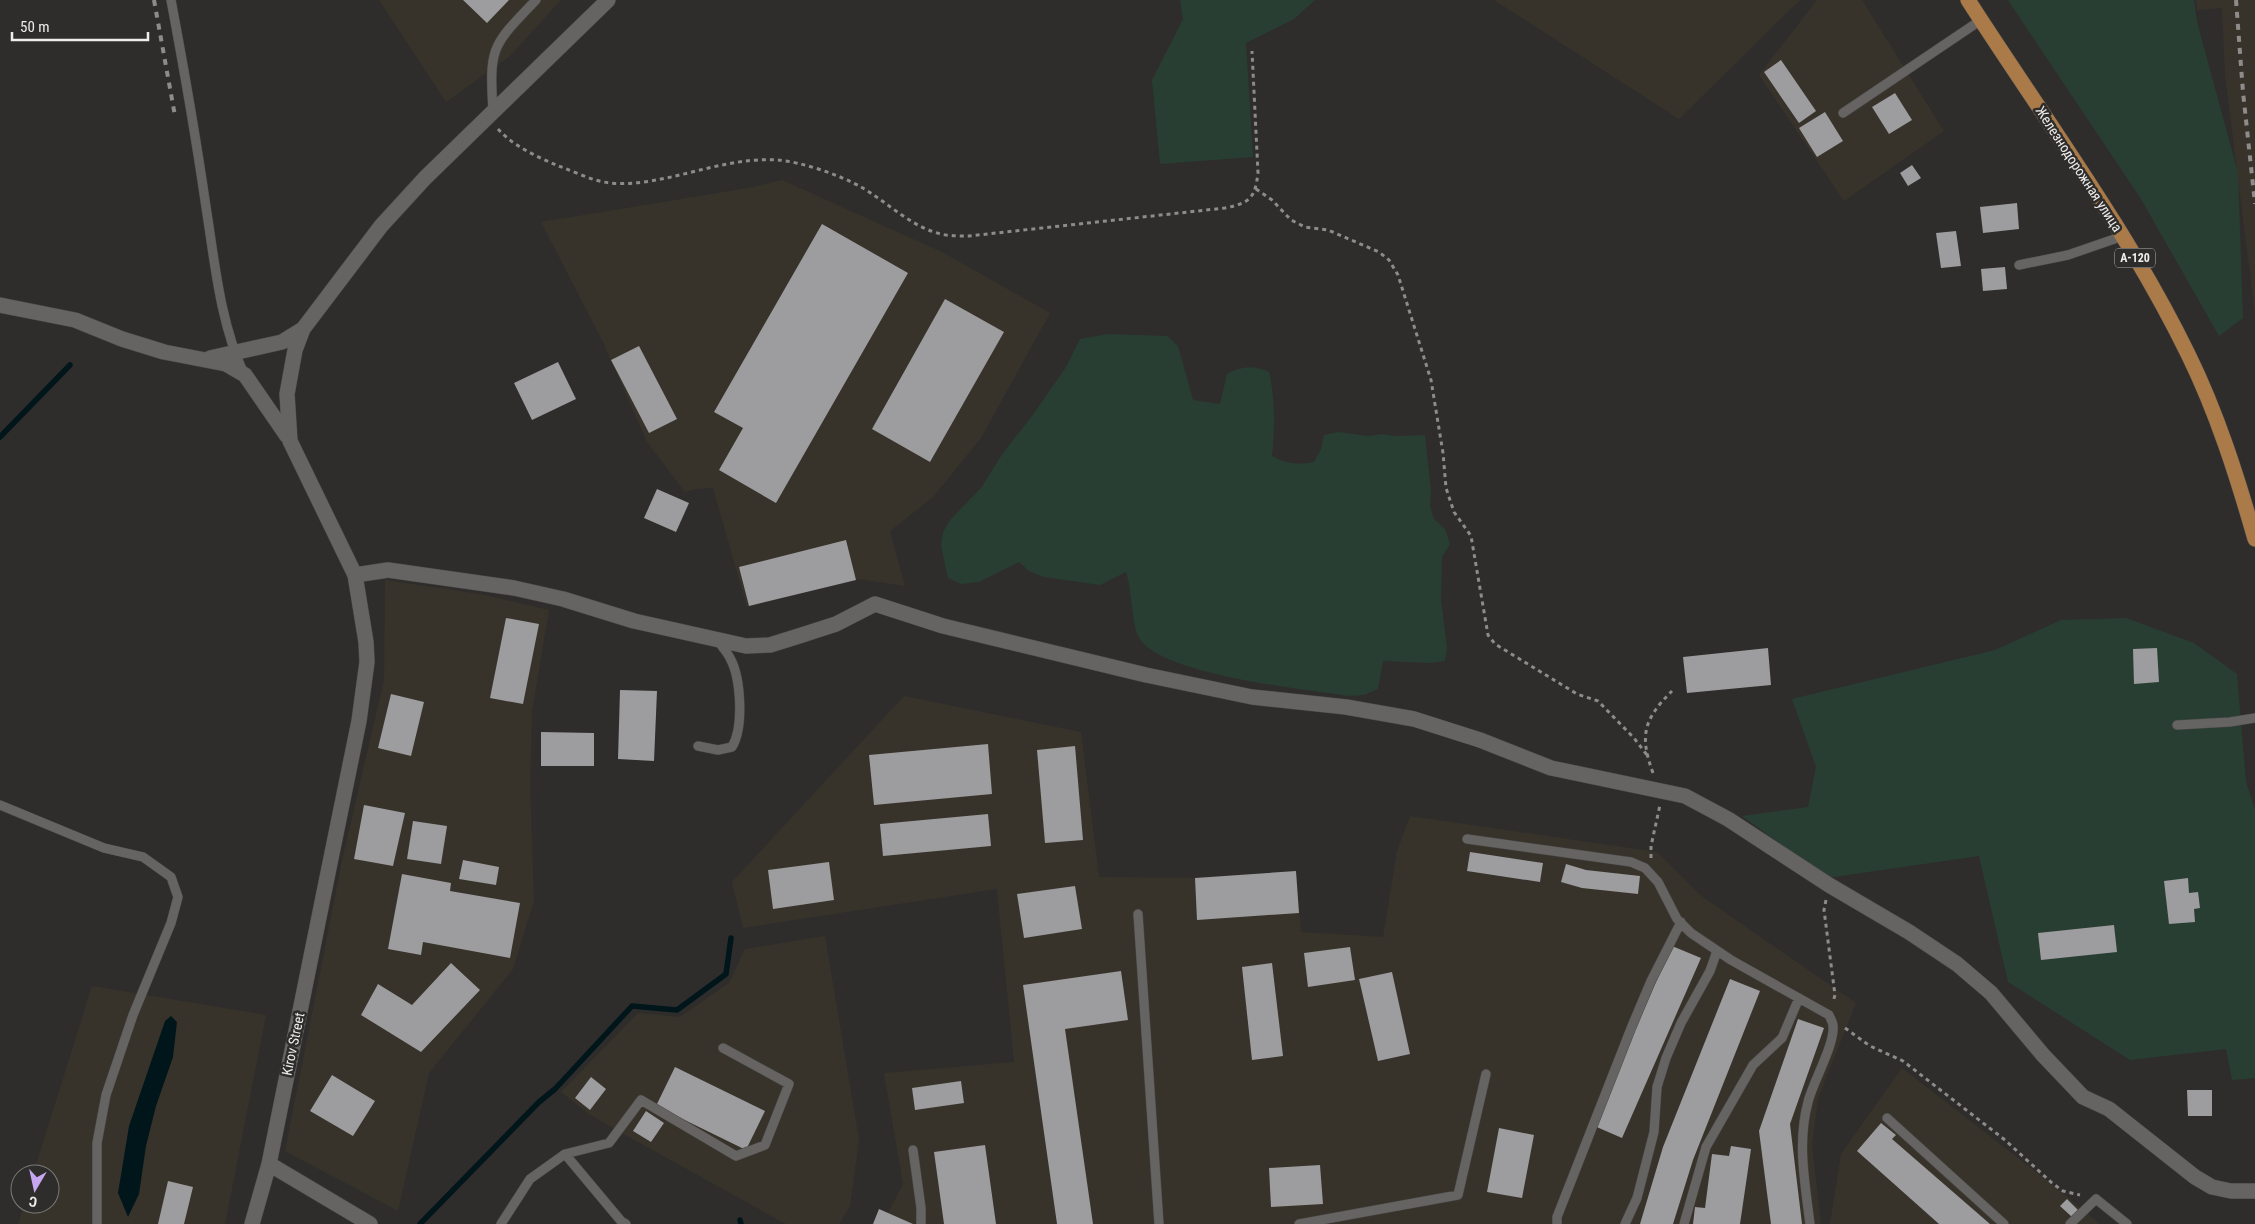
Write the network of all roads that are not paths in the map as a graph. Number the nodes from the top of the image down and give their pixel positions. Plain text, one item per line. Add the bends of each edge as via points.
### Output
1 (171, 0) edge
2 (536, 0) edge
3 (608, 0) edge
4 (1968, 0) edge
5 (1981, 20) junction
6 (1843, 113) dead end
7 (490, 114) junction
8 (2123, 236) junction
9 (2018, 265) dead end
10 (0, 306) edge
11 (303, 329) junction
12 (235, 353) junction
13 (206, 358) junction
14 (245, 375) junction
15 (290, 442) junction
16 (2255, 539) edge
17 (356, 575) junction
18 (718, 642) junction
19 (2255, 718) edge
20 (2177, 725) dead end
21 (698, 746) dead end
22 (0, 805) edge
23 (1467, 839) dead end
24 (1138, 914) dead end
25 (1681, 922) junction
26 (1717, 951) junction
27 (1799, 998) junction
28 (723, 1048) dead end
29 (1486, 1074) dead end
30 (1887, 1118) dead end
31 (913, 1150) dead end
32 (565, 1154) junction
33 (269, 1164) junction
34 (2255, 1192) edge
35 (97, 1224) edge
36 (252, 1224) edge
37 (370, 1224) edge
38 (501, 1224) edge
39 (626, 1224) edge
40 (921, 1224) edge
41 (1159, 1224) edge
42 (1299, 1224) edge
43 (1557, 1224) edge
44 (1625, 1224) edge
45 (1684, 1224) edge
46 (1810, 1224) edge
47 (2004, 1224) edge
48 (2070, 1224) edge
49 (2126, 1224) edge

1 - 12 lane via 221,305
2 - 7 lane via 501,36 492,54
3 - 7 street
4 - 5 main road, Железнодорожная улица / А-120
5 - 6 lane
5 - 8 main road, Железнодорожная улица / А-120
7 - 11 street via 382,226
8 - 9 lane via 2068,255
8 - 16 main road, Железнодорожная улица / А-120 via 2188,355 2240,484
10 - 13 street via 75,320 164,352
11 - 12 street via 282,342
11 - 15 street via 286,394
12 - 13 street
12 - 14 lane
13 - 14 street
14 - 15 street
15 - 17 street, Kirov Street
17 - 18 street via 388,570 514,588
17 - 33 street, Kirov Street via 366,642 359,721
18 - 21 lane via 731,659 738,684 737,738 732,747 718,750
18 - 34 street via 770,645 836,624 875,604 943,626 1146,676 1252,698 1346,707 1414,720 1480,740 1551,768 1685,796 1728,818 1957,964 1991,993 2042,1056 2083,1097 2109,1109 2188,1172 2212,1187
19 - 20 lane
22 - 35 lane via 104,848 143,857 171,877 178,897 106,1095 97,1143
23 - 25 lane via 1631,862 1645,868 1658,882
24 - 41 lane
25 - 26 lane
25 - 43 lane via 1632,1026 1577,1161
26 - 27 lane
26 - 44 lane via 1666,1058 1657,1087 1654,1132 1637,1198
27 - 45 lane via 1782,1038 1753,1065 1706,1147
27 - 46 lane via 1829,1015 1834,1024 1803,1124 1802,1157
28 - 32 lane via 789,1084 765,1144 736,1156 641,1100 608,1143
29 - 42 lane via 1458,1195
30 - 47 lane
31 - 40 lane
32 - 38 lane via 530,1179
32 - 39 lane
33 - 36 street, Kirov Street
33 - 37 street
48 - 49 lane via 2096,1199

